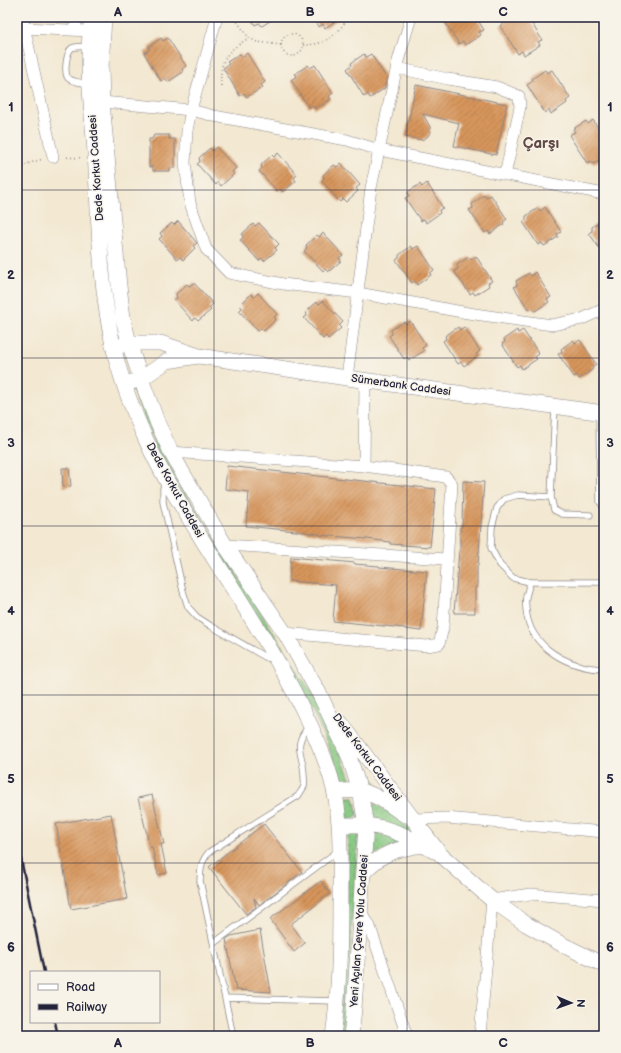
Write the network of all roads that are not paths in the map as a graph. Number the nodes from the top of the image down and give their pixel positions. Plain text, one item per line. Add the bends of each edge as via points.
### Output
1 (78, 17) edge
2 (104, 17) edge
3 (217, 17) edge
4 (411, 17) edge
5 (23, 22) edge
6 (91, 24) edge
7 (75, 30) junction
8 (90, 46) junction
9 (397, 68) junction
10 (90, 83) junction
11 (102, 102) junction
12 (191, 110) junction
13 (379, 150) junction
14 (53, 157) road end
15 (505, 175) junction
16 (604, 194) edge
17 (358, 293) junction
18 (604, 309) edge
19 (129, 343) junction
20 (113, 348) junction
21 (199, 356) junction
22 (347, 378) junction
23 (140, 379) junction
24 (365, 381) junction
25 (124, 384) junction
26 (556, 406) junction
27 (601, 412) edge
28 (171, 452) junction
29 (364, 466) junction
30 (167, 481) junction
31 (551, 497) junction
32 (604, 508) edge
33 (590, 515) dead end
34 (225, 545) junction
35 (446, 559) junction
36 (530, 582) junction
37 (604, 582) edge
38 (285, 633) junction
39 (277, 660) junction
40 (604, 669) edge
41 (320, 695) junction
42 (310, 724) junction
43 (360, 791) junction
44 (335, 792) junction
45 (413, 819) junction
46 (340, 825) junction
47 (366, 825) junction
48 (604, 832) edge
49 (424, 845) junction
50 (340, 850) junction
51 (441, 855) junction
52 (363, 873) junction
53 (492, 900) junction
54 (604, 900) edge
55 (359, 910) junction
56 (214, 943) junction
57 (604, 965) edge
58 (225, 998) junction
59 (336, 1001) junction
60 (233, 1036) edge
61 (333, 1036) edge
62 (351, 1036) edge
63 (407, 1036) edge
64 (480, 1036) edge

1 - 7 street
2 - 11 main road, Dede Korkut Caddesi via 100,68
3 - 12 street
4 - 9 street
5 - 7 street
5 - 14 street
6 - 7 street
6 - 8 main road, Dede Korkut Caddesi
8 - 10 main road, Dede Korkut Caddesi
8 - 10 lane via 70,50 66,70 70,79
9 - 13 street
9 - 15 street via 497,88 519,96 520,108
10 - 20 main road, Dede Korkut Caddesi via 103,287
11 - 12 street
11 - 19 main road, Dede Korkut Caddesi via 119,286
12 - 13 street via 347,140
12 - 17 street via 187,131 186,169 190,203 206,249 229,273 283,284
13 - 15 street
13 - 17 street via 371,188
15 - 16 street
17 - 18 street via 552,325 582,319
17 - 22 street
19 - 20 main road
19 - 21 main road via 161,343
19 - 23 main road, Dede Korkut Caddesi
20 - 25 main road, Dede Korkut Caddesi
21 - 22 main road, Sümerbank Caddesi
21 - 23 main road via 167,361
22 - 24 main road, Sümerbank Caddesi
23 - 25 main road
23 - 28 main road, Dede Korkut Caddesi
24 - 26 main road, Sümerbank Caddesi
24 - 29 street
25 - 30 main road, Dede Korkut Caddesi via 147,442
26 - 27 main road, Sümerbank Caddesi
26 - 31 lane
27 - 32 lane via 600,502
28 - 29 street
28 - 34 main road, Dede Korkut Caddesi
29 - 35 street via 446,477 449,480 452,484
30 - 39 main road, Dede Korkut Caddesi
30 - 39 lane via 163,488 163,502 188,607 211,626 267,658
31 - 33 lane via 554,510 562,514
31 - 36 lane via 518,495 504,499 497,508 492,527 491,548 500,565 512,578
34 - 35 street
34 - 38 main road, Dede Korkut Caddesi
35 - 38 street via 443,628 439,644 427,646
36 - 37 lane
36 - 40 lane via 526,598 527,619 536,638 566,661
38 - 41 main road, Dede Korkut Caddesi
39 - 42 main road, Dede Korkut Caddesi
41 - 43 main road, Dede Korkut Caddesi via 349,756
41 - 45 main road, Dede Korkut Caddesi
42 - 44 main road, Dede Korkut Caddesi
42 - 56 lane via 301,735 299,745 305,785 298,796 209,852 203,860 200,881
43 - 44 main road, Dede Korkut Caddesi
43 - 45 main road, Dede Korkut Caddesi via 375,795
43 - 47 main road, Dede Korkut Caddesi
44 - 46 main road, Dede Korkut Caddesi
45 - 48 street via 446,818
45 - 51 main road, Dede Korkut Caddesi
46 - 47 main road, Dede Korkut Caddesi
46 - 50 main road, Yeni Açılan Çevre Yolu Caddesi
47 - 49 main road, Dede Korkut Caddesi via 404,835
47 - 52 main road, Yeni Açılan Çevre Yolu Caddesi
49 - 51 main road, Dede Korkut Caddesi
49 - 52 main road via 387,853 371,863
50 - 56 lane
50 - 59 main road, Yeni Açılan Çevre Yolu Caddesi
51 - 53 main road, Dede Korkut Caddesi
52 - 55 main road, Yeni Açılan Çevre Yolu Caddesi
53 - 54 street via 530,894
53 - 57 main road, Dede Korkut Caddesi via 546,936
53 - 64 street
55 - 62 main road, Yeni Açılan Çevre Yolu Caddesi
55 - 63 street via 369,924
56 - 58 lane
58 - 59 lane
58 - 60 lane
59 - 61 main road, Yeni Açılan Çevre Yolu Caddesi

